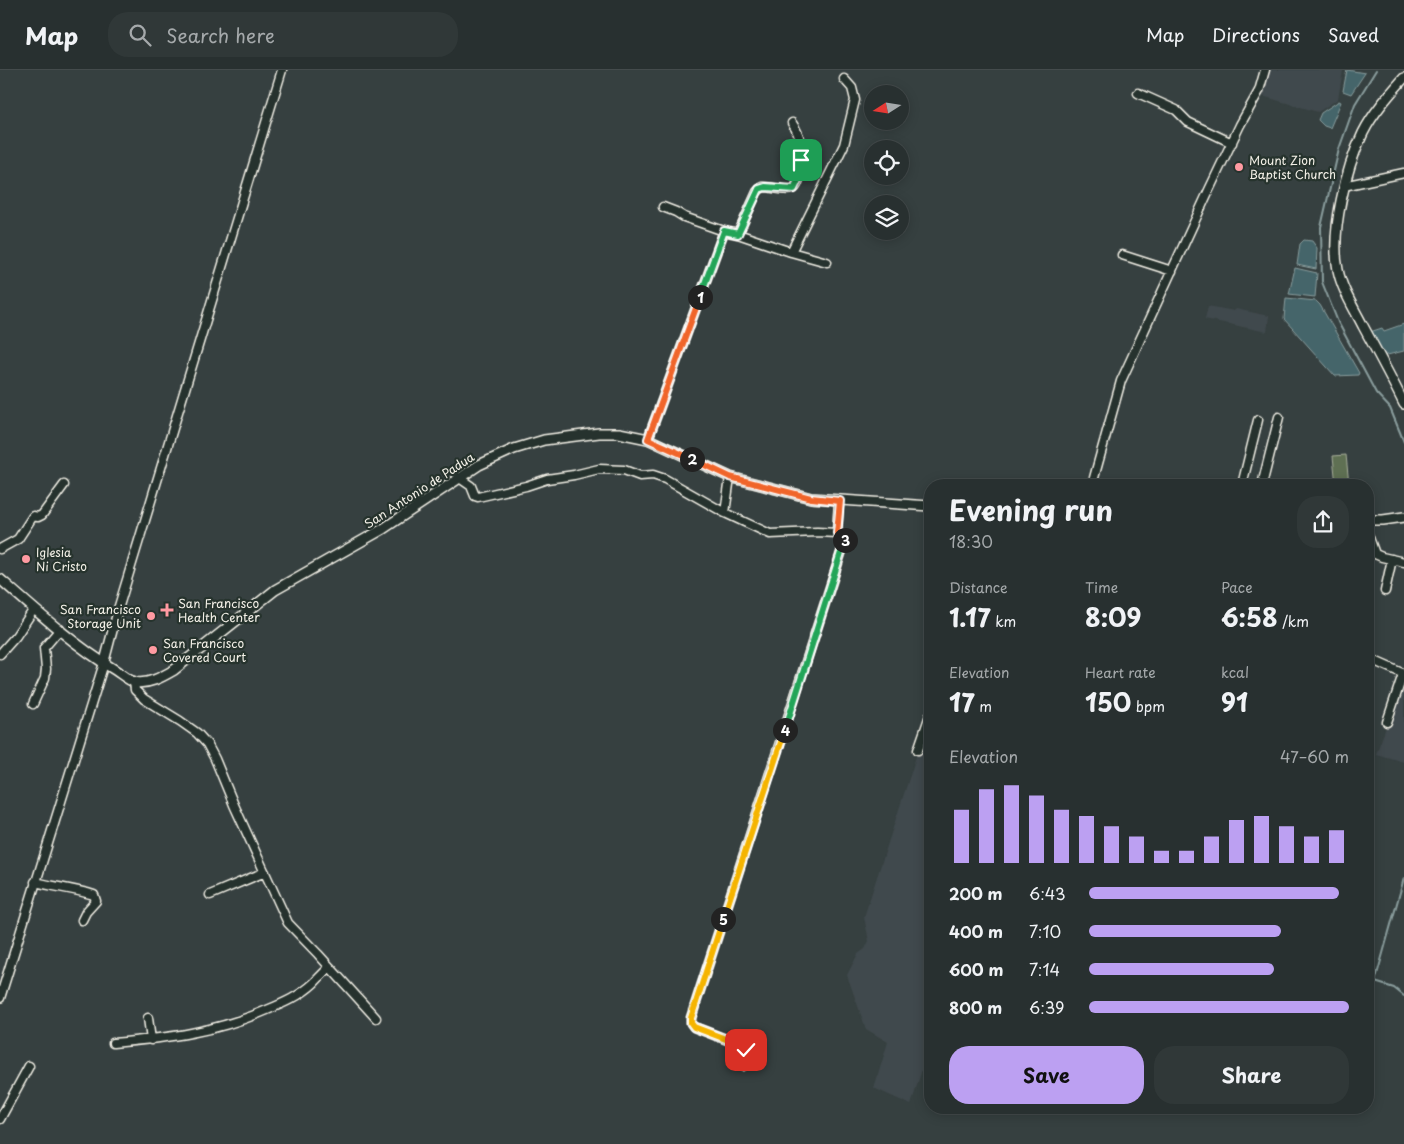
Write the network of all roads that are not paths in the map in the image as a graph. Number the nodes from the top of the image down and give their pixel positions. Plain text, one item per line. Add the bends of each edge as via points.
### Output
1 (282, 70) edge
2 (1265, 70) edge
3 (1404, 78) edge
4 (844, 79) dead end
5 (1138, 93) dead end
6 (792, 123) dead end
7 (1232, 143) junction
8 (1404, 173) edge
9 (1348, 185) dead end
10 (663, 207) dead end
11 (724, 231) junction
12 (738, 234) junction
13 (790, 252) junction
14 (1122, 256) dead end
15 (827, 262) dead end
16 (1172, 270) junction
17 (1404, 404) edge
18 (1279, 416) dead end
19 (1258, 420) dead end
20 (648, 439) junction
21 (458, 477) junction
22 (730, 477) junction
23 (1094, 479) edge
24 (1243, 479) edge
25 (1263, 479) edge
26 (64, 485) dead end
27 (840, 501) junction
28 (924, 506) edge
29 (725, 512) junction
30 (1404, 517) edge
31 (1374, 520) edge
32 (837, 533) junction
33 (0, 549) edge
34 (1374, 551) edge
35 (1392, 559) junction
36 (1404, 562) edge
37 (0, 579) edge
38 (1385, 591) dead end
39 (34, 609) junction
40 (60, 629) junction
41 (0, 654) edge
42 (1374, 661) edge
43 (104, 663) junction
44 (1404, 674) edge
45 (134, 682) junction
46 (33, 704) dead end
47 (1388, 722) dead end
48 (924, 732) edge
49 (918, 750) dead end
50 (265, 872) junction
51 (35, 882) junction
52 (210, 895) dead end
53 (82, 920) dead end
54 (330, 966) junction
55 (0, 998) edge
56 (148, 1018) dead end
57 (376, 1018) dead end
58 (151, 1040) junction
59 (113, 1043) dead end
60 (28, 1066) dead end
61 (743, 1066) dead end
62 (0, 1119) edge

1 - 43 street
2 - 7 street via 1259,91
3 - 17 street via 1363,134 1345,184 1335,252 1347,296
4 - 13 street via 852,88 855,100 844,145
5 - 7 street via 1176,110 1188,122
6 - 12 street via 801,146 800,176 796,186 790,190 759,189
7 - 16 street
8 - 9 street
10 - 11 street
11 - 12 street
11 - 20 street
12 - 13 street
13 - 15 street
14 - 16 street
16 - 23 street via 1122,381
18 - 25 street
19 - 24 street
20 - 21 street, San Antonio de Padua via 599,433 544,440 514,449
20 - 22 street, San Antonio de Padua
21 - 29 street via 471,486 478,497 598,469 624,470 640,476 653,475
21 - 45 street, San Antonio de Padua via 384,529 275,590 174,670 152,681
22 - 27 street, San Antonio de Padua via 811,498
22 - 29 street
26 - 33 street via 42,515 33,516 18,539
27 - 28 street, San Antonio de Padua
27 - 32 street
29 - 32 street via 770,534
30 - 31 street
32 - 61 street via 844,536 845,542 691,1018 694,1027 744,1046
34 - 35 street
35 - 36 street
35 - 38 street
37 - 39 street
39 - 40 street
39 - 41 street
40 - 43 street
40 - 46 street via 44,648 45,678
42 - 44 street
43 - 45 street
43 - 51 street
44 - 47 street
45 - 50 street via 135,690 144,699 180,720 207,744
48 - 49 street
50 - 52 street
50 - 54 street via 288,922
51 - 53 street via 94,896 96,901
51 - 55 street
54 - 57 street
54 - 58 street via 313,984 289,1001 248,1019 209,1031
56 - 58 street
58 - 59 street
60 - 62 street

